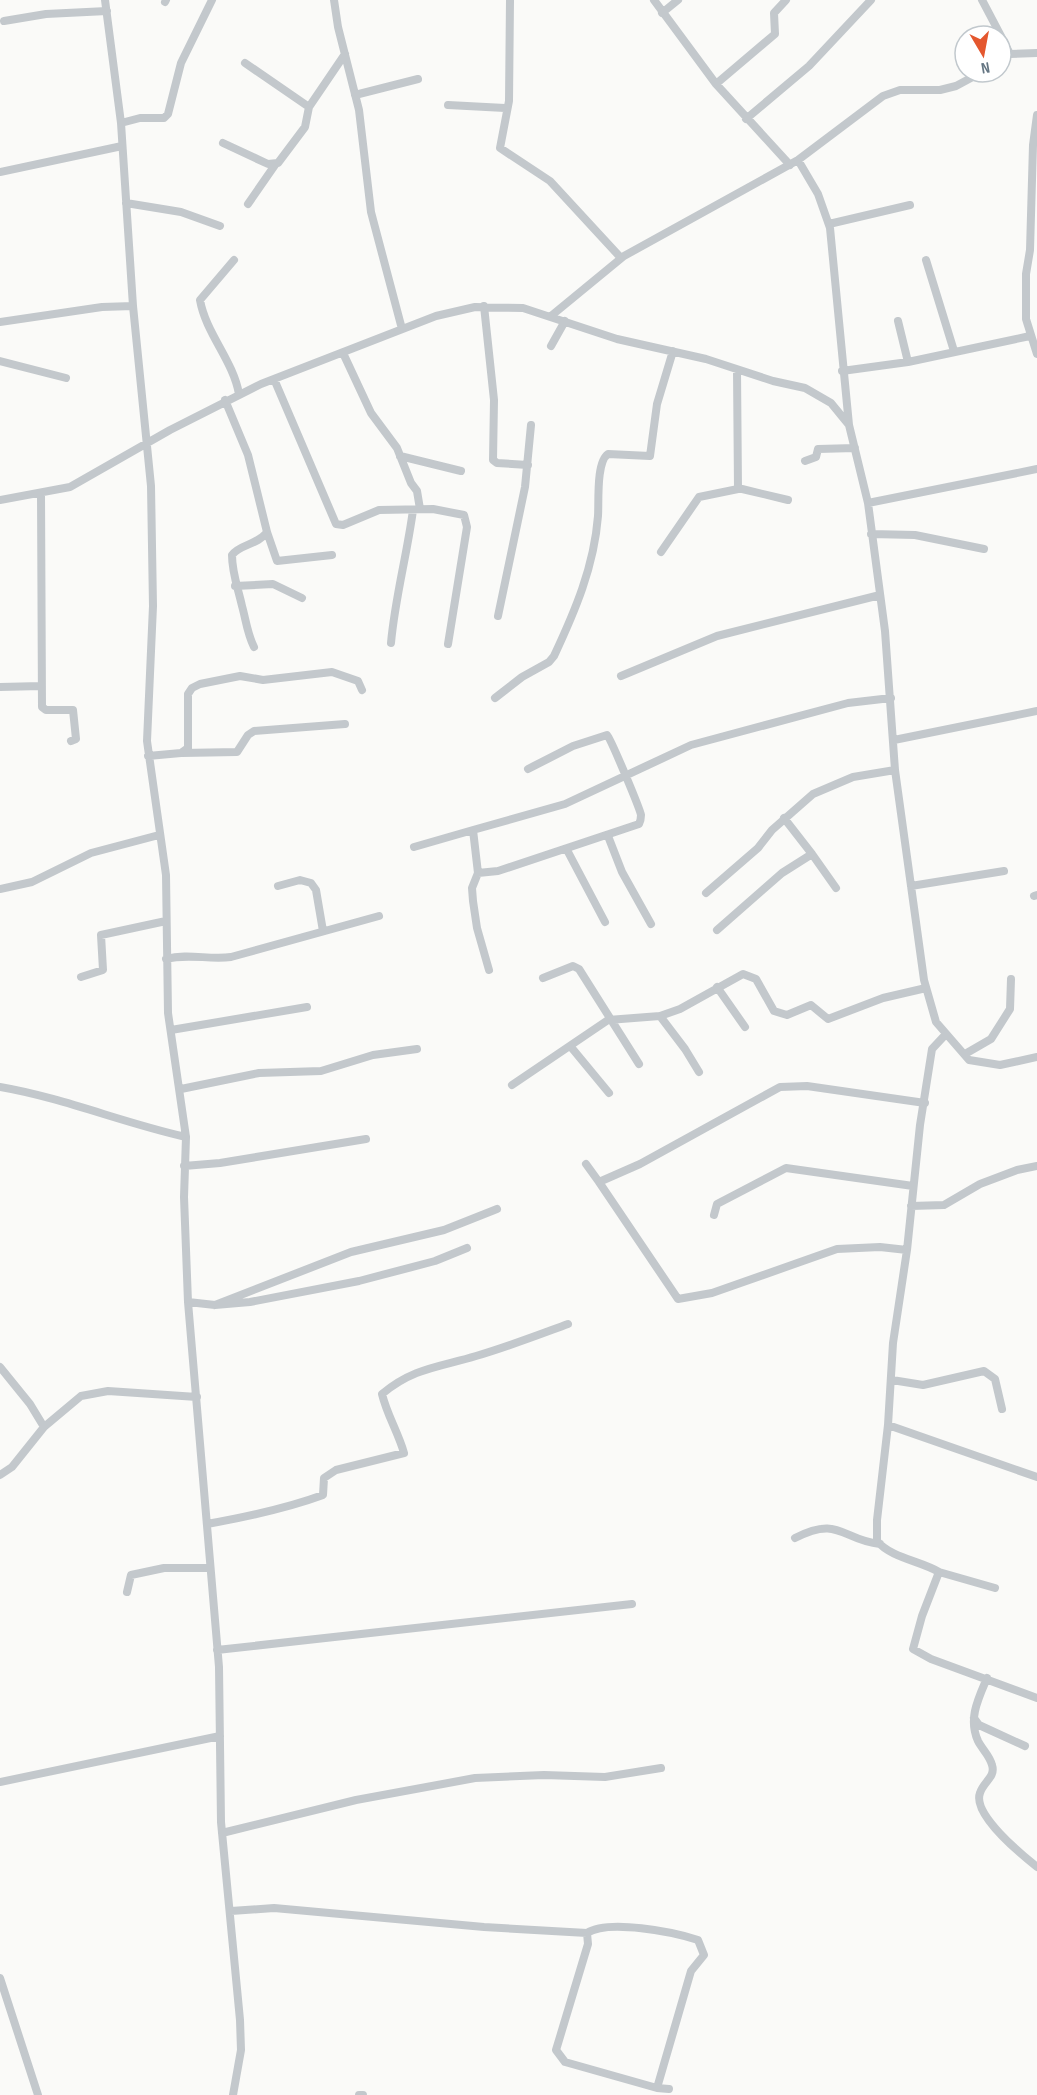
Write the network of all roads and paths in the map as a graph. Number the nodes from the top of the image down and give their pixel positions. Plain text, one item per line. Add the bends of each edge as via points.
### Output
1 (105, 0) edge
2 (212, 0) edge
3 (334, 0) edge
4 (510, 0) edge
5 (654, 0) edge
6 (678, 0) edge
7 (786, 0) edge
8 (871, 0) edge
9 (982, 0) edge
10 (107, 10) junction
11 (662, 13) junction
12 (4, 21) dead end
13 (995, 24) edge
14 (1037, 53) edge
15 (345, 54) junction
16 (1013, 54) edge
17 (245, 63) dead end
18 (418, 78) dead end
19 (717, 84) junction
20 (960, 84) edge
21 (355, 95) junction
22 (448, 105) dead end
23 (309, 106) junction
24 (505, 108) junction
25 (1037, 116) edge
26 (746, 118) junction
27 (121, 123) junction
28 (223, 143) dead end
29 (122, 146) junction
30 (794, 163) junction
31 (275, 165) junction
32 (1035, 171) edge
33 (0, 172) edge
34 (126, 203) junction
35 (248, 204) dead end
36 (910, 205) dead end
37 (1034, 223) edge
38 (829, 225) junction
39 (220, 226) dead end
40 (621, 258) junction
41 (234, 260) dead end
42 (926, 260) dead end
43 (133, 306) junction
44 (484, 306) junction
45 (551, 316) junction
46 (1026, 319) junction
47 (565, 321) junction
48 (898, 321) dead end
49 (0, 322) edge
50 (1037, 322) edge
51 (402, 329) junction
52 (1030, 336) junction
53 (551, 346) dead end
54 (673, 351) junction
55 (954, 351) junction
56 (343, 353) junction
57 (1037, 354) edge
58 (0, 361) edge
59 (908, 362) junction
60 (737, 370) junction
61 (842, 371) junction
62 (66, 378) dead end
63 (274, 379) junction
64 (239, 394) junction
65 (225, 400) junction
66 (531, 425) dead end
67 (849, 425) junction
68 (148, 442) junction
69 (855, 448) junction
70 (400, 456) junction
71 (805, 461) dead end
72 (528, 465) junction
73 (1037, 469) edge
74 (461, 471) dead end
75 (738, 488) junction
76 (41, 493) junction
77 (0, 500) edge
78 (788, 500) dead end
79 (868, 503) junction
80 (417, 509) junction
81 (267, 532) junction
82 (871, 534) junction
83 (984, 549) dead end
84 (661, 552) dead end
85 (332, 555) dead end
86 (235, 586) junction
87 (880, 595) junction
88 (302, 598) dead end
89 (498, 616) dead end
90 (391, 643) dead end
91 (448, 644) dead end
92 (254, 646) dead end
93 (621, 676) dead end
94 (0, 687) edge
95 (41, 687) junction
96 (362, 690) dead end
97 (495, 698) dead end
98 (891, 698) junction
99 (1037, 711) edge
100 (345, 724) dead end
101 (894, 740) junction
102 (71, 741) dead end
103 (181, 753) junction
104 (148, 756) junction
105 (528, 769) dead end
106 (895, 770) junction
107 (624, 777) junction
108 (784, 818) junction
109 (472, 830) junction
110 (159, 835) junction
111 (608, 836) junction
112 (414, 847) dead end
113 (567, 850) junction
114 (812, 854) junction
115 (1004, 872) dead end
116 (478, 873) junction
117 (278, 886) dead end
118 (911, 886) junction
119 (836, 888) dead end
120 (0, 889) edge
121 (706, 893) dead end
122 (379, 916) dead end
123 (166, 921) junction
124 (604, 922) dead end
125 (651, 924) dead end
126 (717, 930) dead end
127 (323, 932) junction
128 (166, 958) junction
129 (489, 970) dead end
130 (81, 977) dead end
131 (543, 978) dead end
132 (1011, 980) dead end
133 (717, 987) junction
134 (926, 988) junction
135 (307, 1007) dead end
136 (660, 1016) junction
137 (608, 1020) junction
138 (745, 1027) dead end
139 (171, 1030) junction
140 (946, 1034) junction
141 (571, 1047) junction
142 (417, 1049) dead end
143 (965, 1054) junction
144 (1037, 1057) edge
145 (639, 1064) dead end
146 (699, 1072) dead end
147 (512, 1085) dead end
148 (0, 1087) edge
149 (181, 1089) junction
150 (609, 1093) dead end
151 (925, 1103) junction
152 (186, 1137) junction
153 (366, 1138) dead end
154 (586, 1164) dead end
155 (184, 1166) junction
156 (1037, 1166) edge
157 (599, 1182) junction
158 (913, 1186) junction
159 (911, 1206) junction
160 (497, 1209) dead end
161 (714, 1215) dead end
162 (467, 1248) dead end
163 (907, 1250) junction
164 (188, 1302) junction
165 (215, 1305) junction
166 (568, 1324) dead end
167 (0, 1367) edge
168 (892, 1380) junction
169 (197, 1397) junction
170 (1002, 1409) dead end
171 (888, 1425) junction
172 (44, 1427) junction
173 (0, 1474) edge
174 (1037, 1477) edge
175 (207, 1524) junction
176 (795, 1538) dead end
177 (880, 1544) junction
178 (208, 1568) junction
179 (939, 1572) junction
180 (995, 1588) dead end
181 (127, 1592) dead end
182 (632, 1604) dead end
183 (217, 1650) junction
184 (987, 1678) junction
185 (1037, 1698) edge
186 (974, 1718) junction
187 (220, 1736) junction
188 (1025, 1746) dead end
189 (661, 1768) dead end
190 (0, 1782) edge
191 (222, 1833) junction
192 (1037, 1868) edge
193 (231, 1911) junction
194 (587, 1933) junction
195 (0, 1978) edge
196 (657, 2088) junction
197 (669, 2089) dead end
198 (39, 2095) edge
199 (233, 2095) edge

1 - 10 street
2 - 27 street via 175,80 168,114 164,118
3 - 15 street
4 - 24 street via 509,101
5 - 11 street
6 - 11 street
7 - 19 street via 774,13 774,34
8 - 26 street via 809,66
9 - 13 street
10 - 12 street
10 - 27 street
11 - 19 street
14 - 16 street
15 - 21 street
15 - 23 street
17 - 23 street
18 - 21 street
19 - 26 street
20 - 30 street via 940,90 891,93
21 - 51 street via 371,212
22 - 24 street
23 - 31 street via 305,127
24 - 40 street via 501,149 550,181
25 - 32 street
26 - 30 street
27 - 29 street
28 - 31 street
29 - 33 street
29 - 34 street
30 - 38 street via 818,194
30 - 40 street
31 - 35 street
32 - 37 street
34 - 39 street via 181,212
34 - 43 street
36 - 38 street
37 - 46 street via 1026,274
38 - 61 street via 842,336
40 - 45 street
41 - 64 street via 200,300 204,319
42 - 55 street
43 - 49 street
43 - 68 street
44 - 45 street via 523,308
44 - 51 street via 436,316
44 - 72 street via 494,400 493,460
45 - 47 street
46 - 50 street
46 - 52 street
47 - 53 street
47 - 54 street via 617,339
48 - 59 street
51 - 56 street
52 - 55 street
52 - 57 street
54 - 60 street
54 - 97 street via 657,404 650,456 608,454 602,462 589,572 554,656
55 - 59 street
56 - 63 street
56 - 70 street via 371,413
58 - 62 street
59 - 61 street
60 - 67 street via 805,388 831,403
60 - 75 street
61 - 67 street
63 - 64 street
63 - 80 street via 336,524 343,525 379,510
64 - 65 street
65 - 68 street
65 - 81 street via 248,455
66 - 72 street
67 - 69 street
68 - 76 street via 81,482
68 - 104 street via 153,548
69 - 71 street via 818,449 816,457
69 - 79 street
70 - 74 street
70 - 80 street via 417,491
72 - 89 street
73 - 79 street
75 - 78 street
75 - 84 street via 699,496
76 - 77 street
76 - 95 street
79 - 82 street
80 - 90 street via 395,600
80 - 91 street via 464,515 467,524
81 - 85 street via 277,561
81 - 86 street via 258,541 233,552
82 - 83 street via 915,535
82 - 87 street
86 - 88 street via 273,584
86 - 92 street
87 - 93 street via 717,636
87 - 98 street
94 - 95 street
95 - 102 street via 43,709 75,712 76,739
96 - 103 street via 358,681 332,672 263,680 240,676 200,684 188,694 188,748
98 - 101 street
98 - 107 street via 848,703 713,739 677,751
99 - 101 street
100 - 103 street via 254,731 237,752
101 - 106 street
103 - 104 street
104 - 110 street
105 - 107 street via 573,746 607,735 614,743
106 - 108 street via 854,777 826,787
106 - 118 street
107 - 109 street via 565,804
107 - 111 street via 641,820 637,827
108 - 114 street
108 - 121 street via 758,848
109 - 112 street
109 - 116 street
110 - 120 street via 90,853 32,882
110 - 123 street via 166,875
111 - 113 street
111 - 125 street via 622,872
113 - 116 street via 498,871
113 - 124 street
114 - 119 street
114 - 126 street via 782,873
115 - 118 street
116 - 129 street via 472,888 473,901
117 - 127 street via 306,880 311,883 316,890
118 - 134 street
122 - 127 street
123 - 128 street
123 - 130 street via 102,934 103,970
127 - 128 street via 231,957
128 - 139 street
131 - 137 street via 576,967 588,980
132 - 143 street via 1010,1009 991,1039
133 - 134 street via 744,974 756,980 774,1011 787,1015 811,1005 828,1019 883,998
133 - 136 street
133 - 138 street
134 - 140 street via 936,1022
135 - 139 street
136 - 137 street
136 - 146 street
137 - 141 street
137 - 145 street
139 - 149 street
140 - 143 street
140 - 151 street via 932,1049
141 - 147 street
141 - 150 street
142 - 149 street via 373,1055 321,1071 260,1073
143 - 144 street via 969,1060 1000,1065
148 - 152 street via 51,1097 148,1129
149 - 152 street
151 - 157 street via 807,1086 780,1087 647,1161
151 - 158 street
152 - 155 street
153 - 155 street
154 - 157 street
155 - 164 street
156 - 159 street via 980,1184 944,1205
157 - 163 street via 678,1299 712,1293 837,1249
158 - 159 street
158 - 161 street via 786,1168 717,1204
159 - 163 street
160 - 165 street via 444,1230 351,1252
162 - 165 street via 435,1262 359,1281
163 - 168 street via 893,1343
164 - 165 street
164 - 169 street
166 - 175 street via 475,1356 420,1369 396,1382 382,1394 404,1453 336,1470 324,1478 323,1495 262,1514
167 - 172 street
168 - 170 street via 923,1385 984,1371 995,1379
168 - 171 street
169 - 172 street via 108,1391 81,1396
169 - 175 street
171 - 174 street
171 - 177 street via 877,1520
172 - 173 street via 12,1467
175 - 178 street
176 - 177 street via 828,1528
177 - 179 street
178 - 181 street via 145,1570 130,1575
178 - 183 street
179 - 180 street
179 - 184 street via 913,1649
182 - 183 street
183 - 187 street
184 - 185 street
184 - 186 street
186 - 188 street via 979,1725
186 - 192 street via 974,1731 993,1766 979,1802 994,1826
187 - 190 street
187 - 191 street
189 - 191 street via 605,1777 475,1778 356,1800
191 - 193 street
193 - 194 street via 274,1908 484,1928
193 - 199 street via 241,2050
194 - 196 street via 588,1944 556,2050 558,2055 565,2062
194 - 196 street via 596,1927 626,1928 698,1940 704,1955 691,1971
195 - 198 street
196 - 197 street

